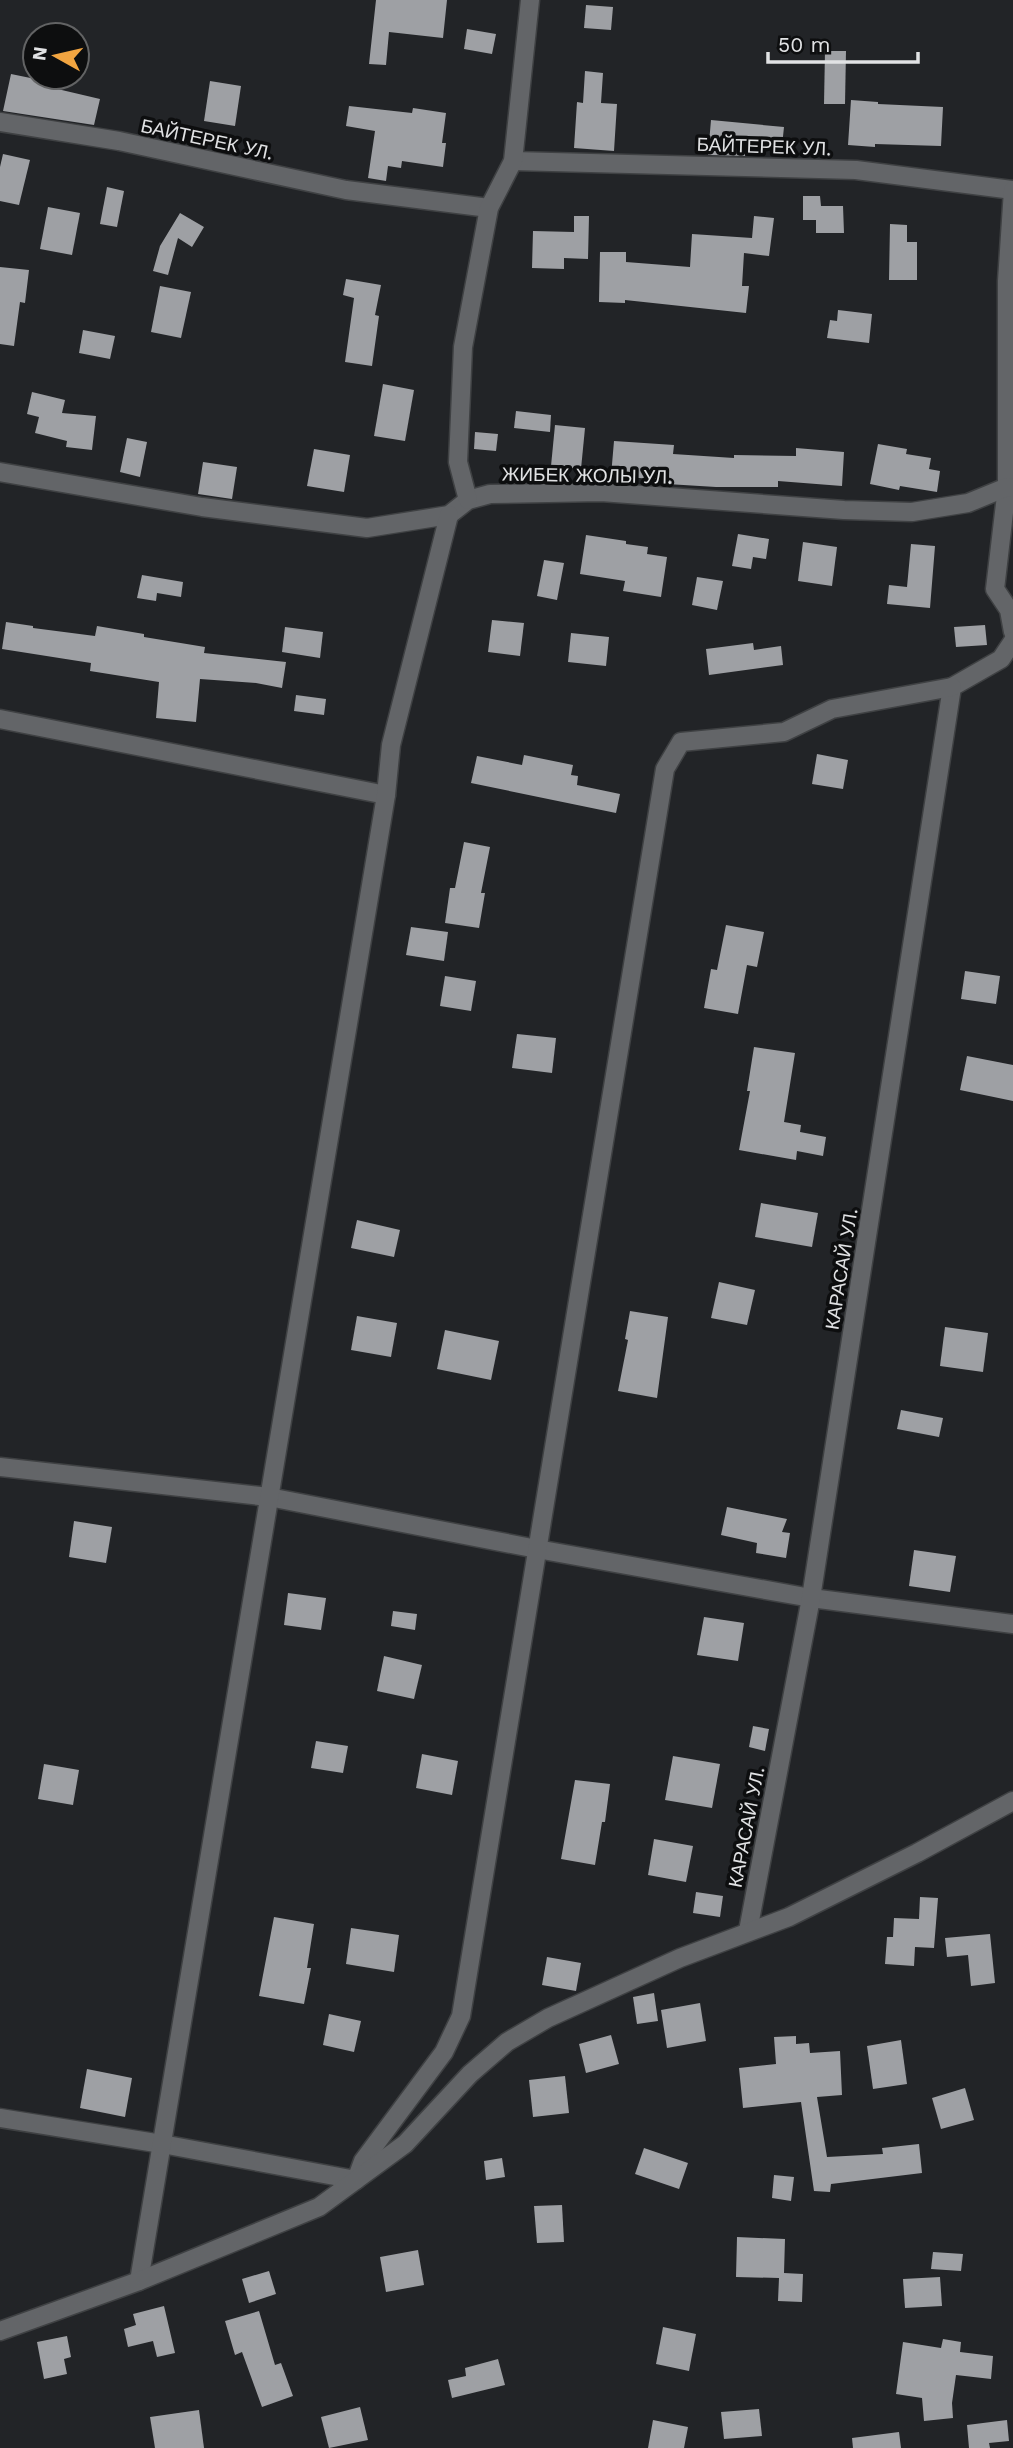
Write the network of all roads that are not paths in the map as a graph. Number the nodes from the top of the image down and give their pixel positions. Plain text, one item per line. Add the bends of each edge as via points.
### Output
1 (530, 0) edge
2 (0, 122) edge
3 (513, 161) junction
4 (1013, 190) edge
5 (489, 208) junction
6 (0, 472) edge
7 (1010, 487) edge
8 (468, 500) junction
9 (449, 515) junction
10 (1013, 632) edge
11 (1013, 641) edge
12 (952, 688) junction
13 (0, 719) edge
14 (386, 795) junction
15 (0, 1467) edge
16 (269, 1497) junction
17 (537, 1549) junction
18 (811, 1598) junction
19 (1013, 1624) edge
20 (1013, 1801) edge
21 (748, 1931) junction
22 (0, 2118) edge
23 (162, 2144) junction
24 (356, 2180) junction
25 (139, 2281) junction
26 (0, 2331) edge

1 - 3 street
2 - 5 street, БАЙТЕРЕК УЛ. via 119,141 346,190
3 - 4 street, БАЙТЕРЕК УЛ. via 856,170
3 - 5 street
4 - 7 street via 1007,281
5 - 8 street via 463,347 458,462
6 - 9 street, ЖИБЕК ЖОЛЫ УЛ. via 202,507 367,528
7 - 8 street, ЖИБЕК ЖОЛЫ УЛ. via 968,503 912,512 601,492 490,494
7 - 10 street via 995,589 1009,610
8 - 9 street, ЖИБЕК ЖОЛЫ УЛ.
9 - 14 street via 391,745
11 - 12 street via 1001,659
12 - 17 street via 832,709 784,732 681,742 665,769
12 - 18 street, КАРАСАЙ УЛ.
13 - 14 street
14 - 16 street
15 - 16 street
16 - 17 street
16 - 23 street
17 - 18 street
17 - 24 street via 461,2016 444,2052 363,2161
18 - 19 street
18 - 21 street, КАРАСАЙ УЛ.
20 - 21 street via 846,1889
21 - 24 street via 548,2018 507,2042 470,2074 405,2144
22 - 23 street
23 - 24 street
23 - 25 street
24 - 25 street via 319,2207
25 - 26 street

